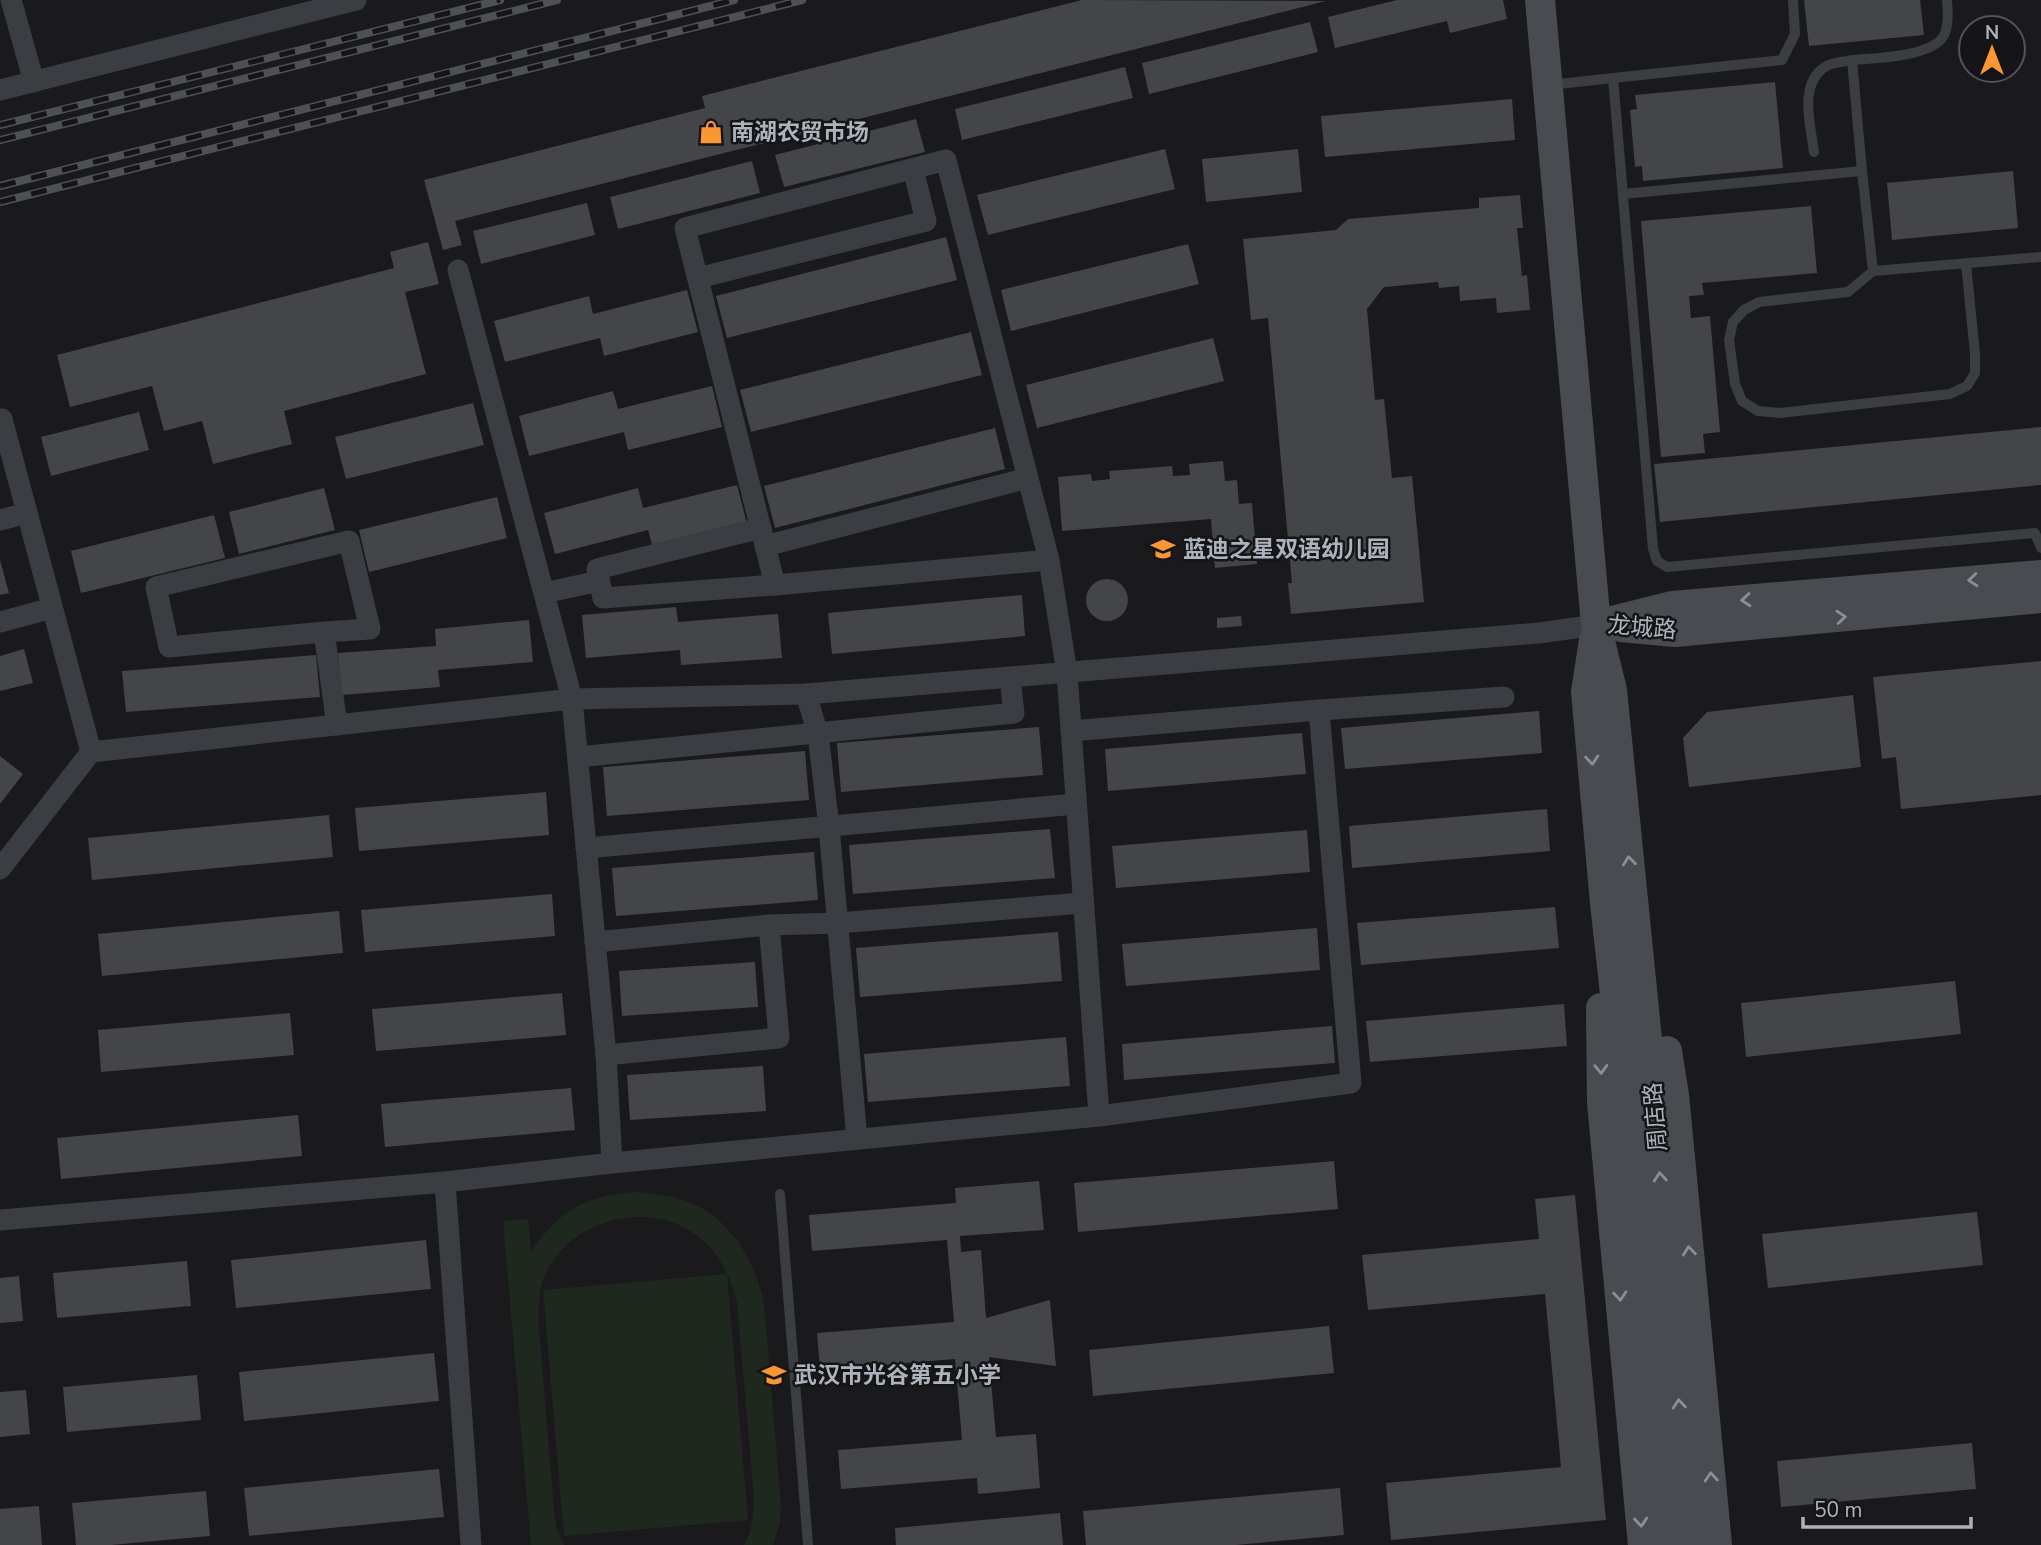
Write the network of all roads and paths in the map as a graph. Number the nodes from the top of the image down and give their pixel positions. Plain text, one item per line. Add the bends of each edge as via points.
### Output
1 (11, 0) edge
2 (356, 0) edge
3 (1540, 0) edge
4 (1793, 0) edge
5 (1947, 0) edge
6 (1852, 60) junction
7 (1613, 78) junction
8 (34, 82) junction
9 (1546, 86) junction
10 (0, 90) edge
11 (1814, 152) dead end
12 (912, 169) junction
13 (1862, 172) junction
14 (1623, 194) junction
15 (2041, 257) edge
16 (1966, 263) junction
17 (458, 270) dead end
18 (1873, 271) junction
19 (698, 278) junction
20 (2, 419) dead end
21 (1028, 478) junction
22 (27, 513) junction
23 (0, 520) edge
24 (763, 537) junction
25 (2041, 548) edge
26 (1049, 560) junction
27 (2041, 575) edge
28 (599, 581) junction
29 (775, 585) junction
30 (544, 593) junction
31 (2041, 598) edge
32 (52, 608) junction
33 (0, 622) edge
34 (1596, 625) junction
35 (324, 632) junction
36 (1067, 673) junction
37 (1010, 678) junction
38 (806, 694) junction
39 (1504, 697) dead end
40 (572, 699) junction
41 (1319, 710) junction
42 (337, 725) junction
43 (1071, 732) junction
44 (818, 734) junction
45 (91, 752) junction
46 (578, 757) junction
47 (1076, 804) junction
48 (829, 827) junction
49 (586, 848) junction
50 (0, 869) edge
51 (1619, 902) junction
52 (1082, 903) junction
53 (838, 923) junction
54 (769, 925) junction
55 (595, 943) junction
56 (606, 1055) junction
57 (1640, 1101) junction
58 (1099, 1116) junction
59 (857, 1139) junction
60 (611, 1163) junction
61 (444, 1181) junction
62 (780, 1194) dead end
63 (0, 1220) edge
64 (471, 1545) edge
65 (808, 1545) edge
66 (1643, 1545) edge
67 (1667, 1545) edge
68 (1692, 1545) edge
69 (1717, 1545) edge

1 - 8 street
2 - 8 street
3 - 9 street, 周店路
4 - 7 lane via 1795,34 1782,60
5 - 6 lane via 1945,35 1936,45 1912,53
6 - 11 lane via 1826,65 1814,77 1809,92
6 - 13 lane
7 - 9 lane
7 - 14 lane
8 - 10 street
9 - 34 street, 周店路
12 - 19 street via 685,229
12 - 19 street via 926,221
12 - 21 street via 946,160
13 - 14 lane
13 - 18 lane
14 - 25 lane via 1657,561 1667,567 2035,533
15 - 16 lane
16 - 18 lane
16 - 18 lane via 1976,354 1975,373 1967,386 1950,394 1780,413 1758,411 1742,401 1729,340 1733,322 1744,310 1759,302 1848,292
17 - 30 street
19 - 24 street
20 - 22 street
21 - 24 street
21 - 26 street
22 - 23 street
22 - 32 street
24 - 28 street via 597,569
24 - 29 street
26 - 29 street
26 - 36 street
27 -> 34 street, 龙城路 via 1672,606
28 - 29 street via 603,598
28 - 30 street
30 - 40 street
34 -> 31 street, 龙城路 via 1675,632
32 - 33 street
32 - 45 street
34 - 36 street
34 - 51 street, 周店路
35 - 35 street via 169,647 156,587 349,541 370,629
35 - 42 street
36 - 37 street
36 - 43 street
37 - 38 street
37 - 44 street via 1014,713
38 - 40 street
38 - 44 street
39 - 41 street
40 - 42 street
40 - 46 street
41 - 43 street
41 - 58 street via 1350,1083
42 - 45 street
43 - 47 street
44 - 46 street
44 - 48 street
45 - 50 street
46 - 49 street
47 - 48 street
47 - 52 street
48 - 49 street
48 - 53 street
49 - 55 street
51 - 57 street, 周店路
51 -> 66 street via 1600,1029 1602,1102
69 -> 51 street via 1664,1028
52 - 53 street
52 - 58 street
53 - 54 street
53 - 59 street
54 - 55 street
54 - 56 street via 779,1038
55 - 56 street
56 - 60 street
57 - 67 street, 周店路
68 -> 57 street, 周店路
58 - 59 street
59 - 60 street
60 - 61 street
61 - 63 street
61 - 64 street
62 - 65 lane

